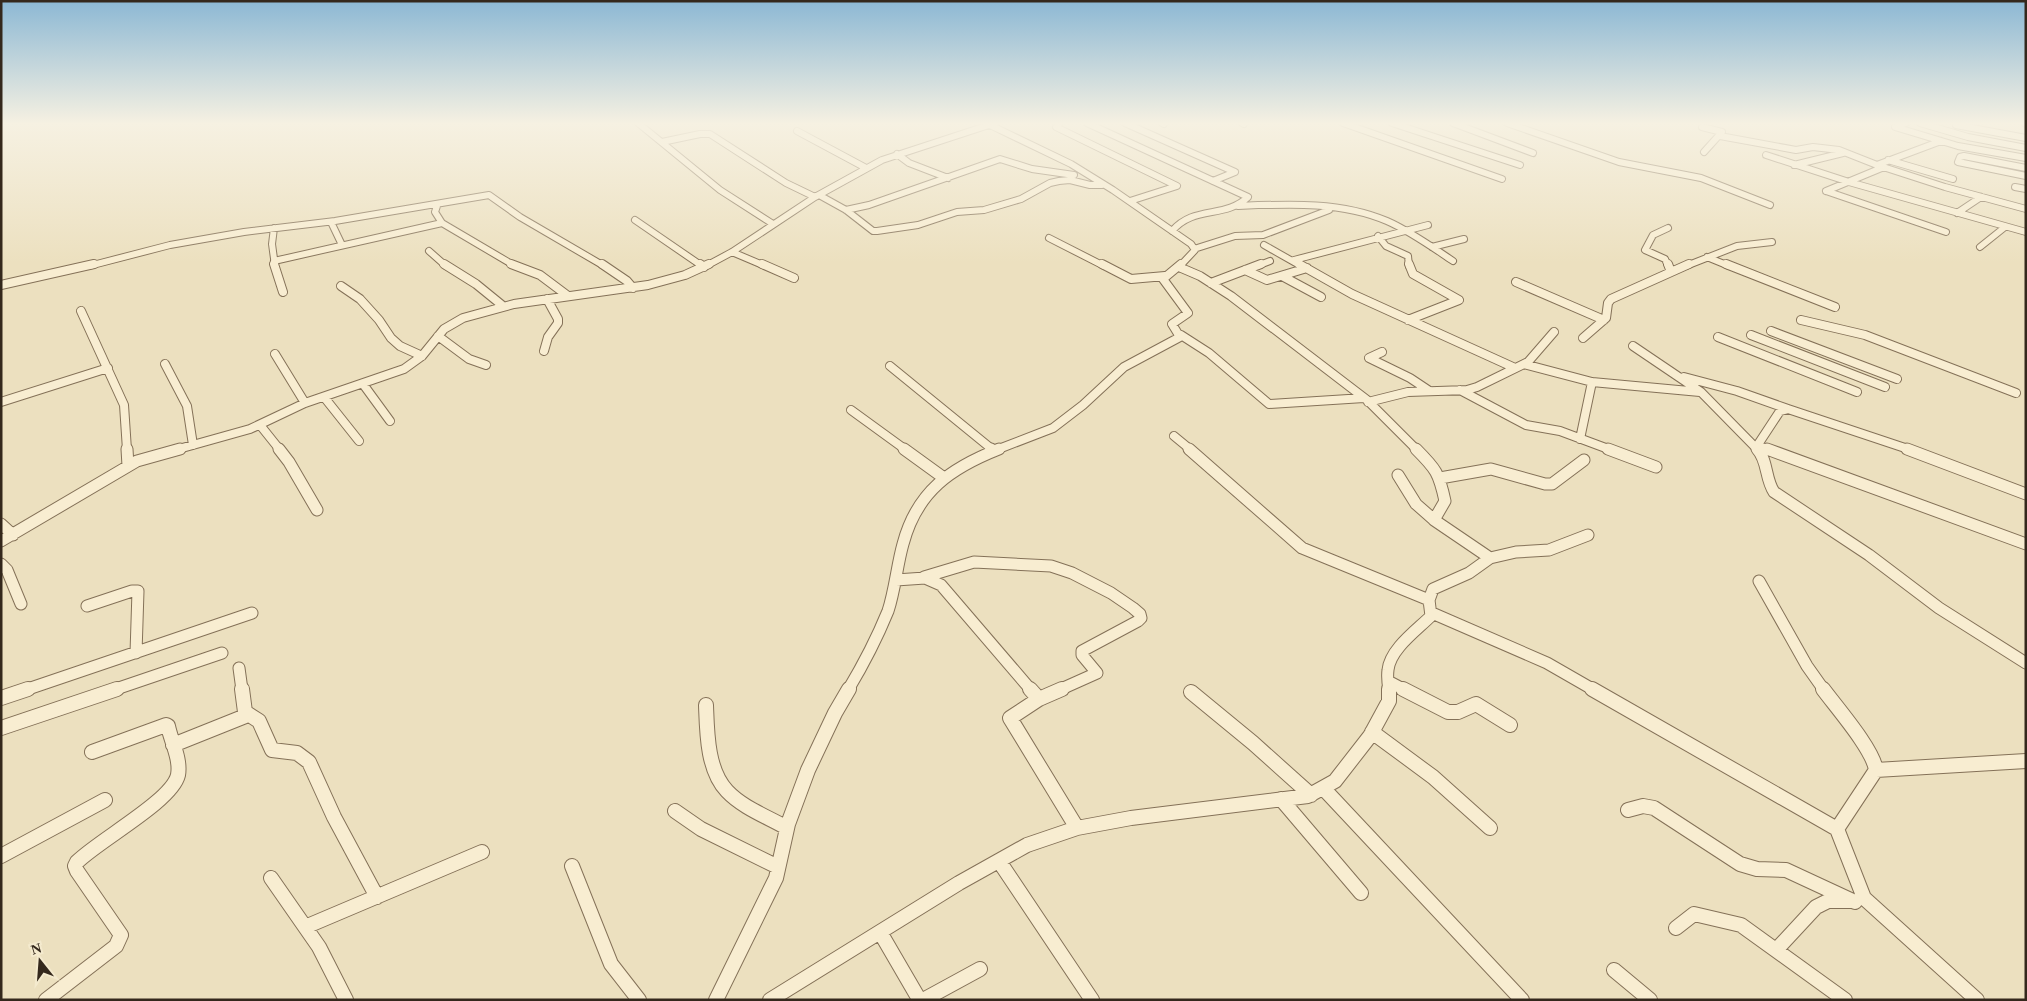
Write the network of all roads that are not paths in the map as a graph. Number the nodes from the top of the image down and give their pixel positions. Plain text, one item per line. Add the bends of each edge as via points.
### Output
1 (695, 170) edge
2 (767, 170) edge
3 (863, 170) edge
4 (926, 170) edge
5 (970, 170) edge
6 (1037, 170) edge
7 (1080, 170) edge
8 (1144, 170) edge
9 (1188, 170) edge
10 (1230, 170) edge
11 (1476, 170) edge
12 (1659, 170) edge
13 (1809, 170) edge
14 (1873, 170) edge
15 (1892, 170) edge
16 (1920, 170) edge
17 (1995, 170) edge
18 (2026, 176) edge
19 (948, 178) junction
20 (1502, 179) dead end
21 (1953, 180) dead end
22 (1213, 181) junction
23 (1849, 182) junction
24 (1105, 186) junction
25 (2015, 187) dead end
26 (2026, 189) edge
27 (817, 196) junction
28 (1981, 197) junction
29 (1130, 202) junction
30 (1770, 205) dead end
31 (436, 206) junction
32 (1237, 206) junction
33 (1334, 208) junction
34 (2026, 209) edge
35 (846, 210) junction
36 (1957, 213) junction
37 (635, 220) dead end
38 (331, 222) junction
39 (442, 223) junction
40 (773, 224) junction
41 (1428, 225) dead end
42 (2005, 226) junction
43 (274, 228) junction
44 (1668, 228) dead end
45 (1404, 230) junction
46 (1172, 231) junction
47 (1946, 232) dead end
48 (2026, 232) edge
49 (1378, 236) junction
50 (1049, 238) dead end
51 (1464, 239) dead end
52 (1772, 242) dead end
53 (1264, 245) dead end
54 (342, 246) junction
55 (1432, 247) junction
56 (1980, 247) dead end
57 (1194, 249) junction
58 (429, 251) dead end
59 (732, 252) junction
60 (1707, 257) junction
61 (274, 260) junction
62 (1294, 260) junction
63 (1454, 260) dead end
64 (1270, 261) dead end
65 (704, 267) junction
66 (1180, 267) junction
67 (1307, 268) junction
68 (1245, 270) junction
69 (1671, 272) junction
70 (1165, 276) junction
71 (1282, 276) junction
72 (794, 278) dead end
73 (1516, 282) dead end
74 (1211, 283) junction
75 (1, 285) edge
76 (341, 286) dead end
77 (633, 288) junction
78 (283, 292) dead end
79 (568, 296) junction
80 (1321, 297) dead end
81 (547, 299) junction
82 (504, 306) junction
83 (1835, 307) dead end
84 (81, 311) dead end
85 (1408, 320) junction
86 (1604, 320) junction
87 (1801, 320) dead end
88 (1771, 331) dead end
89 (1554, 332) dead end
90 (1181, 335) junction
91 (438, 336) junction
92 (1751, 336) dead end
93 (1718, 337) dead end
94 (1583, 338) dead end
95 (1634, 346) dead end
96 (544, 351) dead end
97 (1382, 352) dead end
98 (275, 354) dead end
99 (422, 356) junction
100 (165, 364) dead end
101 (486, 365) dead end
102 (890, 366) dead end
103 (1520, 366) junction
104 (108, 368) junction
105 (1679, 375) junction
106 (1897, 379) dead end
107 (1592, 382) junction
108 (363, 384) junction
109 (1885, 387) dead end
110 (1428, 390) junction
111 (1460, 390) junction
112 (1701, 392) junction
113 (1857, 392) dead end
114 (2016, 393) dead end
115 (324, 397) junction
116 (1366, 400) junction
117 (1, 402) edge
118 (305, 403) junction
119 (1788, 409) junction
120 (851, 410) dead end
121 (390, 421) dead end
122 (260, 425) junction
123 (1174, 436) dead end
124 (1580, 439) junction
125 (358, 441) dead end
126 (193, 445) junction
127 (1755, 445) junction
128 (994, 451) junction
129 (1584, 460) dead end
130 (128, 466) junction
131 (1656, 467) dead end
132 (1398, 475) dead end
133 (944, 478) junction
134 (1440, 478) junction
135 (2026, 494) edge
136 (317, 510) dead end
137 (1433, 519) junction
138 (1, 524) edge
139 (13, 535) junction
140 (1588, 535) dead end
141 (1, 541) edge
142 (2026, 544) edge
143 (1490, 558) junction
144 (1, 564) edge
145 (924, 577) junction
146 (896, 580) junction
147 (1759, 581) dead end
148 (21, 604) dead end
149 (87, 606) dead end
150 (1430, 606) junction
151 (252, 613) dead end
152 (136, 653) junction
153 (222, 653) dead end
154 (2026, 663) edge
155 (239, 668) dead end
156 (1388, 681) junction
157 (1191, 692) dead end
158 (1, 698) edge
159 (1039, 699) junction
160 (706, 705) dead end
161 (248, 715) junction
162 (1510, 725) dead end
163 (1, 728) edge
164 (1372, 732) junction
165 (173, 745) junction
166 (92, 752) dead end
167 (2026, 761) edge
168 (1876, 770) junction
169 (1317, 792) junction
170 (1281, 799) junction
171 (105, 800) dead end
172 (675, 810) dead end
173 (1628, 810) dead end
174 (787, 828) junction
175 (1077, 828) junction
176 (1490, 828) dead end
177 (1837, 829) junction
178 (482, 852) dead end
179 (1, 856) edge
180 (999, 861) junction
181 (572, 866) dead end
182 (778, 867) junction
183 (272, 878) dead end
184 (1361, 893) dead end
185 (377, 897) junction
186 (1862, 903) junction
187 (305, 927) junction
188 (1676, 928) dead end
189 (880, 932) junction
190 (1777, 949) junction
191 (980, 969) dead end
192 (1614, 970) dead end
193 (46, 1000) edge
194 (346, 1000) edge
195 (639, 1000) edge
196 (716, 1000) edge
197 (770, 1000) edge
198 (1092, 1000) edge
199 (1522, 1000) edge
200 (1650, 1000) edge
201 (1845, 1000) edge
202 (1977, 1000) edge

1 - 40 street via 720,190
2 - 27 street
3 - 27 street
4 - 19 street
5 - 19 street
6 - 24 street via 1070,174
7 - 24 street
8 - 29 street via 1177,186
9 - 22 street
10 - 22 street via 1235,172
11 - 20 street
12 - 30 street via 1701,178
13 - 23 street
14 - 23 street
15 - 28 street
16 - 21 street
17 - 18 street
19 - 35 street
22 - 32 street via 1248,197
23 - 36 street
23 - 47 street via 1826,191
24 - 29 street
24 - 35 street via 1058,181 1021,199 984,210 957,212 918,225 877,232
25 - 26 street
27 - 35 street
27 - 40 street
28 - 34 street
28 - 36 street
29 - 46 street
31 - 38 street
31 - 39 street via 435,212
31 - 77 street via 492,196 520,217 628,281
32 - 33 street
32 - 46 street via 1184,218
33 - 45 street via 1360,212
33 - 57 street via 1266,234 1235,236
36 - 42 street
37 - 65 street
38 - 43 street
38 - 54 street
39 - 54 street
39 - 79 street via 510,264 538,274
40 - 59 street
41 - 45 street
42 - 48 street
42 - 56 street
43 - 61 street
43 - 75 street via 170,245
44 - 69 street via 1651,236 1645,250 1665,259
45 - 49 street
45 - 55 street
46 - 57 street via 1192,244
49 - 62 street
49 - 85 street via 1384,244 1408,256 1413,274 1459,300
50 - 70 street via 1129,278
51 - 55 street
52 - 60 street via 1737,246
53 - 62 street
54 - 61 street
55 - 63 street
57 - 66 street
58 - 82 street
59 - 65 street
59 - 72 street
60 - 69 street
60 - 83 street
61 - 78 street
62 - 67 street
64 - 68 street
65 - 77 street
66 - 70 street
66 - 74 street
67 - 71 street
67 - 85 street via 1352,294
68 - 71 street via 1267,280
68 - 74 street
69 - 86 street via 1611,300
70 - 90 street via 1164,280 1188,311 1172,324
71 - 80 street
73 - 86 street
74 - 116 street
76 - 99 street via 360,300 400,346
77 - 79 street
79 - 81 street
81 - 82 street
81 - 96 street via 558,323 548,337
82 - 91 street via 463,318
84 - 104 street
85 - 103 street
86 - 94 street
87 - 114 street via 1865,335
88 - 106 street
89 - 103 street via 1534,357
90 - 116 street via 1209,353 1269,404
90 - 128 street via 1124,367 1053,428
91 - 99 street
91 - 101 street via 469,359
92 - 109 street
93 - 113 street
95 - 105 street
97 - 110 street via 1369,358
98 - 118 street
99 - 108 street via 404,369
100 - 126 street via 188,406
102 - 128 street
103 - 107 street
103 - 111 street via 1477,387
104 - 117 street
104 - 130 street via 124,405
105 - 112 street
105 - 119 street
107 - 112 street
107 - 124 street
108 - 115 street
108 - 121 street
110 - 111 street
110 - 116 street
111 - 124 street via 1526,425 1560,431
112 - 127 street
115 - 118 street
115 - 125 street
116 - 134 street via 1435,468
118 - 122 street
119 - 127 street via 1780,411
119 - 135 street via 1943,461
120 - 133 street
122 - 126 street
122 - 136 street via 289,462
123 - 150 street via 1294,543
124 - 131 street
126 - 130 street
127 - 142 street
127 - 154 street via 1763,456 1768,481 1774,492 1869,555 1939,608
128 - 133 street
129 - 134 street via 1552,484 1491,470
130 - 139 street
132 - 137 street via 1416,504
133 - 146 street via 918,505 903,542
134 - 137 street via 1445,501
137 - 143 street
138 - 139 street
139 - 141 street
140 - 143 street via 1549,550
143 - 150 street via 1469,574 1436,586 1431,592
144 - 148 street via 7,570
145 - 146 street
145 - 159 street via 941,585
145 - 159 street via 974,562 1063,568 1140,614 1138,621 1082,650 1097,673
146 - 174 street via 888,610 808,770
147 - 168 street via 1808,666 1868,750
149 - 152 street via 138,591
150 - 156 street via 1392,658
150 - 177 street via 1547,663
151 - 152 street
152 - 158 street
153 - 163 street
155 - 161 street via 243,709
156 - 162 street via 1448,712 1458,712 1476,704
156 - 164 street via 1388,701
157 - 169 street
159 - 175 street via 1011,716 1011,723
160 - 174 street via 708,740 722,783 732,795
161 - 165 street
161 - 185 street via 259,721 272,750 298,753 308,762
164 - 169 street via 1335,781
164 - 176 street via 1433,777
165 - 166 street via 168,726 163,725
165 - 193 street via 178,775 173,786 79,859 75,866 121,935 119,941
167 - 168 street
168 - 177 street
169 - 170 street
169 - 199 street
170 - 175 street
170 - 184 street
171 - 179 street
172 - 182 street via 701,830
173 - 186 street via 1643,806 1654,808 1740,864 1758,869 1786,870
174 - 182 street
175 - 180 street via 1027,845
177 - 186 street via 1864,898
178 - 185 street
180 - 189 street
180 - 198 street
181 - 195 street via 611,964
182 - 196 street via 776,878
183 - 187 street
185 - 187 street
186 - 190 street via 1836,900 1816,907
186 - 202 street
187 - 194 street
188 - 190 street via 1696,914 1741,925
189 - 191 street via 919,999 925,999
189 - 197 street
190 - 201 street
192 - 200 street

